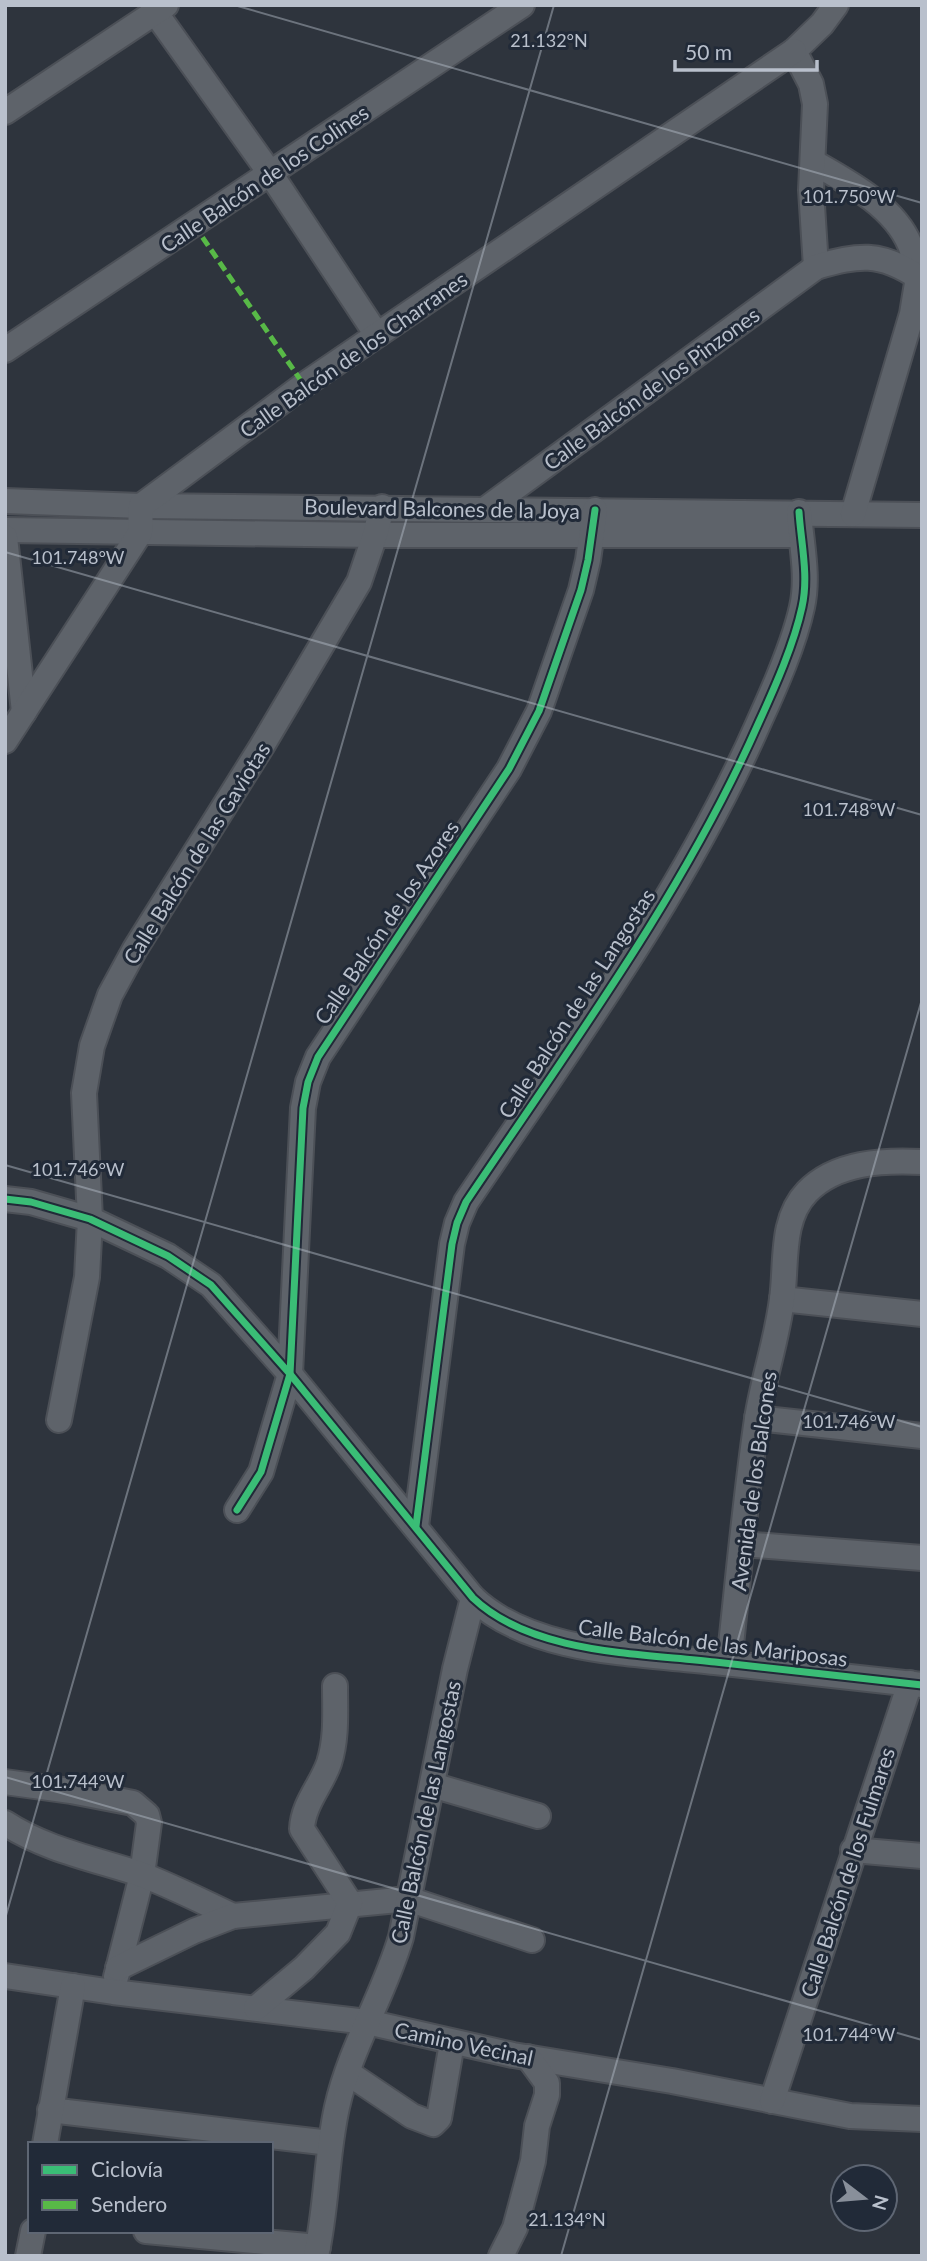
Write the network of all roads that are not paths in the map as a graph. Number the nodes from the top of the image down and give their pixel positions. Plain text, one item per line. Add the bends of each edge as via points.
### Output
1 (522, 5) edge
2 (836, 5) edge
3 (161, 9) edge
4 (794, 51) junction
5 (5, 112) edge
6 (813, 162) junction
7 (270, 173) junction
8 (816, 267) junction
9 (918, 277) junction
10 (377, 335) junction
11 (5, 350) edge
12 (5, 501) edge
13 (141, 506) junction
14 (382, 507) junction
15 (486, 509) junction
16 (595, 510) junction
17 (853, 514) junction
18 (922, 515) edge
19 (800, 524) junction
20 (5, 530) edge
21 (140, 533) junction
22 (375, 535) junction
23 (592, 536) junction
24 (5, 537) edge
25 (24, 712) junction
26 (5, 741) edge
27 (922, 1162) edge
28 (5, 1199) edge
29 (90, 1219) junction
30 (782, 1299) junction
31 (922, 1314) edge
32 (290, 1374) junction
33 (757, 1418) junction
34 (58, 1420) dead end
35 (922, 1436) edge
36 (237, 1510) dead end
37 (415, 1526) junction
38 (743, 1544) junction
39 (922, 1558) edge
40 (473, 1598) junction
41 (729, 1663) junction
42 (916, 1684) edge
43 (335, 1686) dead end
44 (5, 1782) edge
45 (432, 1785) junction
46 (538, 1816) dead end
47 (5, 1823) edge
48 (853, 1850) junction
49 (922, 1856) edge
50 (142, 1875) junction
51 (408, 1899) junction
52 (350, 1903) junction
53 (233, 1916) junction
54 (532, 1940) dead end
55 (5, 1976) edge
56 (116, 1980) junction
57 (73, 1986) junction
58 (256, 2008) junction
59 (367, 2022) junction
60 (452, 2043) junction
61 (528, 2057) junction
62 (348, 2073) junction
63 (772, 2101) junction
64 (50, 2110) junction
65 (922, 2119) edge
66 (45, 2142) edge
67 (330, 2143) junction
68 (33, 2233) edge
69 (162, 2233) edge
70 (317, 2252) edge
71 (28, 2256) edge
72 (500, 2256) edge

1 - 7 street, Calle Balcón de los Colines
2 - 4 street, Calle Balcón de los Charranes
3 - 5 street
3 - 7 street
4 - 6 street via 816,104
4 - 10 street, Calle Balcón de los Charranes
6 - 8 street
6 - 9 street via 845,180 900,227 911,246
7 - 10 street
7 - 11 street, Calle Balcón de los Colines
8 - 9 street via 866,256
8 - 15 street, Calle Balcón de los Pinzones
9 - 17 street via 912,314
10 - 13 street, Calle Balcón de los Charranes
12 - 13 street, Boulevard Balcones de la Joya
13 - 14 street, Boulevard Balcones de la Joya
13 - 21 street
14 - 15 street, Boulevard Balcones de la Joya
14 - 22 street, Calle Balcón de las Gaviotas
15 - 16 street, Boulevard Balcones de la Joya
16 - 19 street, Boulevard Balcones de la Joya
16 - 23 street, Calle Balcón de los Azores
17 - 18 street, Boulevard Balcones de la Joya
17 - 19 street, Boulevard Balcones de la Joya
19 - 23 street, Boulevard Balcones de la Joya
19 - 37 street, Calle Balcón de las Langostas via 806,576 802,607 733,782 634,952 466,1202 457,1223
20 - 21 street, Boulevard Balcones de la Joya
21 - 22 street, Boulevard Balcones de la Joya
21 - 25 street
22 - 23 street, Boulevard Balcones de la Joya
22 - 29 street, Calle Balcón de las Gaviotas via 359,582 110,995 92,1046 84,1093
23 - 32 street, Calle Balcón de los Azores via 581,590 539,711 515,757 318,1057 308,1082
24 - 25 street
25 - 26 street
27 - 30 street, Avenida de los Balcones via 862,1165 822,1179 805,1194 790,1223
28 - 29 street, Calle Balcón de las Mariposas
29 - 32 street, Calle Balcón de las Mariposas via 168,1256 202,1278
29 - 34 street, Calle Balcón de las Gaviotas via 87,1278
30 - 31 street
30 - 33 street, Avenida de los Balcones
32 - 36 street, Calle Balcón de los Azores via 261,1472
32 - 37 street, Calle Balcón de las Mariposas
33 - 35 street
33 - 38 street, Avenida de los Balcones
37 - 40 street, Calle Balcón de las Mariposas
38 - 39 street
38 - 41 street, Avenida de los Balcones
40 - 41 street, Calle Balcón de las Mariposas via 509,1624 575,1644
40 - 45 street, Calle Balcón de las Langostas
41 - 42 street, Calle Balcón de las Mariposas
42 - 48 street, Calle Balcón de los Fulmares
43 - 52 street via 333,1747 319,1787 305,1809 302,1829
44 - 50 street via 71,1791 141,1808 149,1823
45 - 46 street
45 - 51 street, Calle Balcón de las Langostas
47 - 50 street via 74,1854
48 - 49 street
48 - 63 street, Calle Balcón de los Fulmares
50 - 53 street
50 - 56 street
51 - 52 street
51 - 54 street
51 - 59 street, Calle Balcón de las Langostas via 395,1957
52 - 53 street
52 - 58 street via 338,1933
53 - 56 street via 194,1931
55 - 57 street, Camino Vecinal
56 - 57 street, Camino Vecinal
56 - 58 street, Camino Vecinal
57 - 64 street
58 - 59 street, Camino Vecinal
59 - 60 street, Camino Vecinal
59 - 62 street, Calle Balcón de las Langostas
60 - 61 street, Camino Vecinal
60 - 62 street via 439,2118 433,2124 412,2116
61 - 63 street, Camino Vecinal
61 - 72 street via 547,2083 547,2095 515,2228
62 - 67 street, Calle Balcón de las Langostas
63 - 65 street, Camino Vecinal via 850,2116
64 - 66 street
64 - 67 street
67 - 70 street, Calle Balcón de las Langostas
68 - 71 street
69 - 70 street

